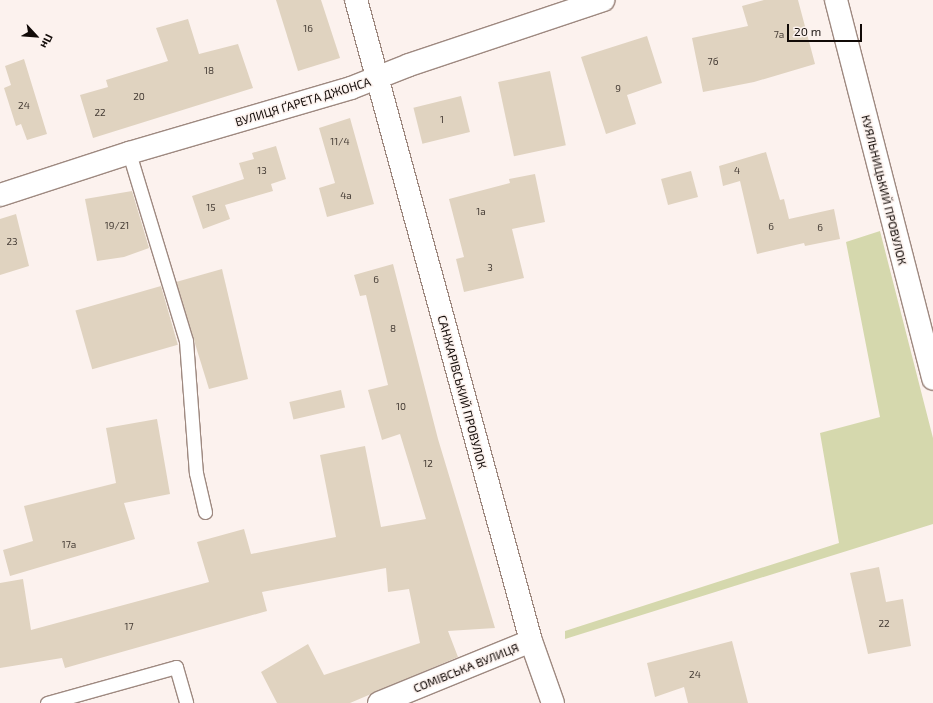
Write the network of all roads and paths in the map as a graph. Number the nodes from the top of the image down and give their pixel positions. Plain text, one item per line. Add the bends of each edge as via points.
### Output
1 (356, 0) edge
2 (603, 0) edge
3 (836, 0) edge
4 (376, 80) junction
5 (129, 153) junction
6 (0, 195) edge
7 (933, 379) edge
8 (205, 512) dead end
9 (531, 641) junction
10 (47, 703) edge
11 (186, 703) edge
12 (379, 703) edge
13 (553, 703) edge

1 - 4 street, САНЖАРІВСЬКИЙ ПРОВУЛОК
2 - 4 street, ВУЛИЦЯ ҐАРЕТА ДЖОНСА via 409,65
3 - 7 street, КУЯЛЬНИЦЬКИЙ ПРОВУЛОК
4 - 5 street, ВУЛИЦЯ ҐАРЕТА ДЖОНСА
4 - 9 street, САНЖАРІВСЬКИЙ ПРОВУЛОК
5 - 6 street, ВУЛИЦЯ ҐАРЕТА ДЖОНСА
5 - 8 lane via 186,341 196,473
9 - 12 street, СОМІВСЬКА ВУЛИЦЯ
9 - 13 street, САНЖАРІВСЬКИЙ ПРОВУЛОК
10 - 11 lane via 176,667

